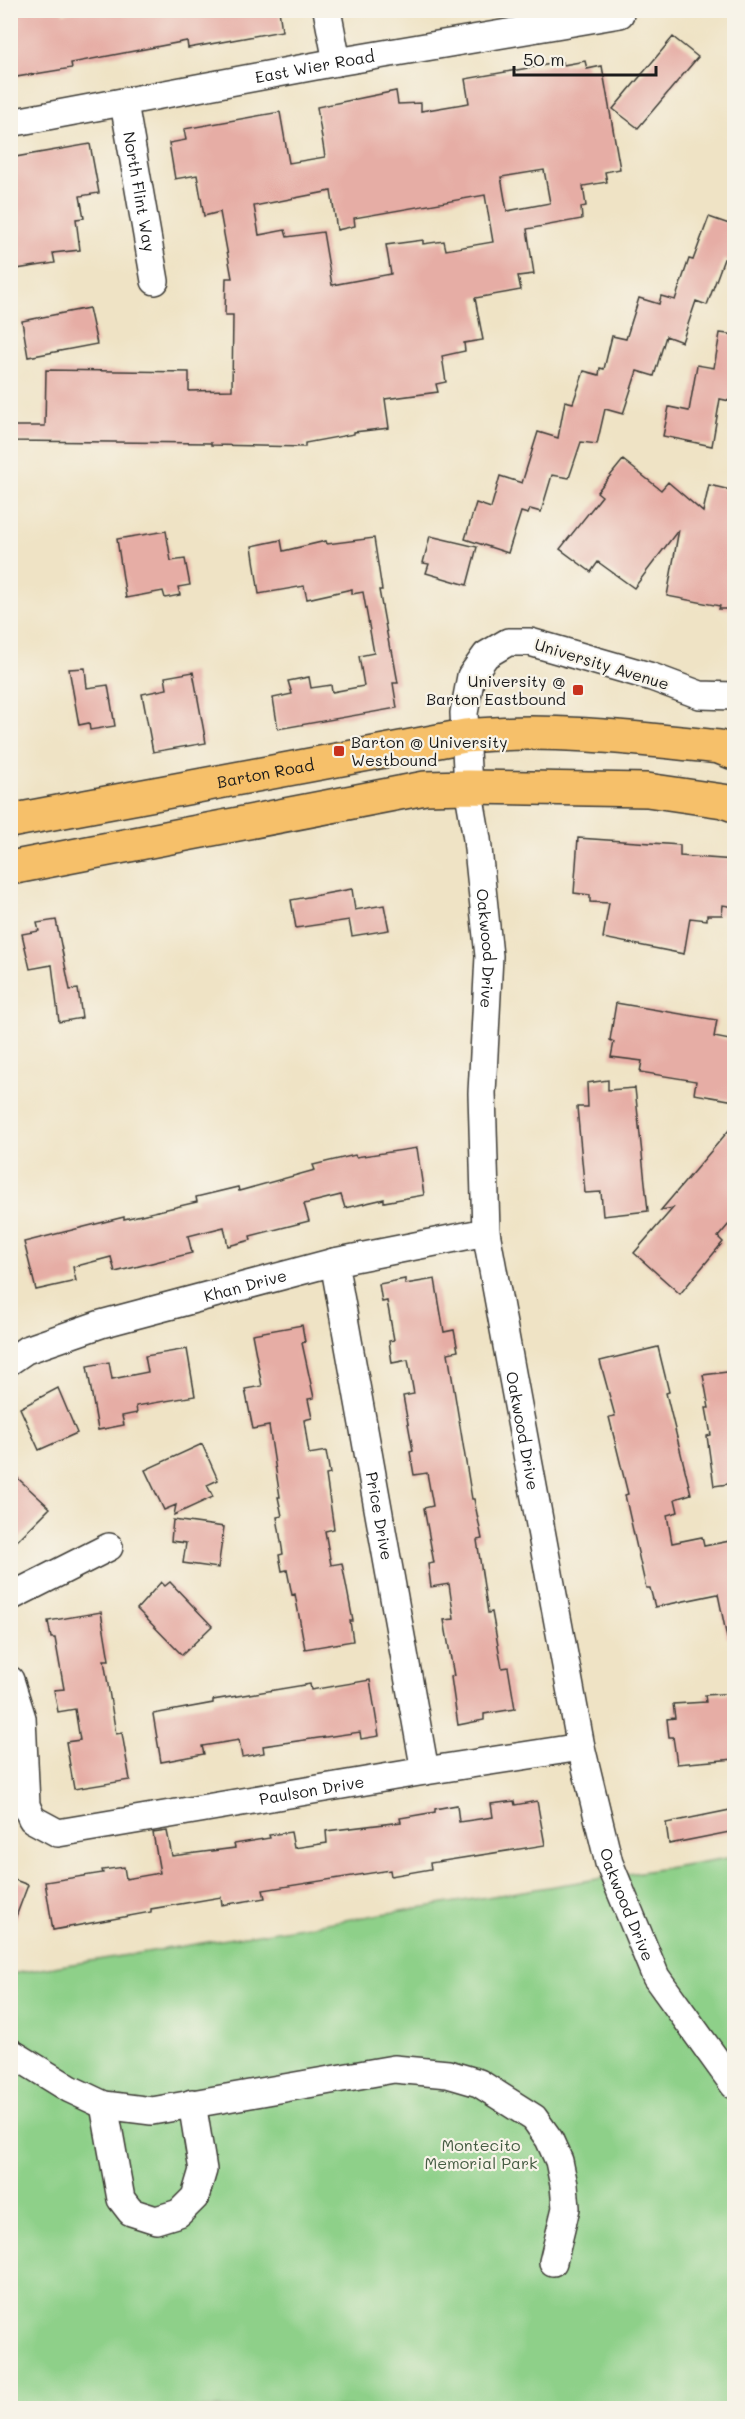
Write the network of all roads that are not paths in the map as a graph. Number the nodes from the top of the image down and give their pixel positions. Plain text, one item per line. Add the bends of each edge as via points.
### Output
1 (327, 10) edge
2 (620, 14) dead end
3 (337, 62) junction
4 (124, 103) junction
5 (10, 123) edge
6 (155, 281) dead end
7 (735, 696) edge
8 (465, 736) junction
9 (735, 753) edge
10 (468, 787) junction
11 (735, 806) edge
12 (10, 821) edge
13 (10, 868) edge
14 (486, 1232) junction
15 (334, 1262) junction
16 (10, 1361) edge
17 (109, 1547) dead end
18 (10, 1597) edge
19 (10, 1680) edge
20 (581, 1747) junction
21 (425, 1771) junction
22 (10, 2052) edge
23 (735, 2085) edge
24 (192, 2103) junction
25 (104, 2105) junction
26 (553, 2262) dead end

1 - 3 street
2 - 3 street, East Wier Road
3 - 4 street, East Wier Road
4 - 5 street, East Wier Road
4 - 6 street, North Flint Way
7 - 8 street, University Avenue via 700,695 530,642 508,642 486,655 471,676 464,712
8 - 9 main road, Barton Road via 589,734 719,747
8 - 10 street, Oakwood Drive
8 - 12 main road, Barton Road
10 - 11 main road via 647,790
10 - 13 main road via 425,788
10 - 14 street, Oakwood Drive via 489,956 482,1094
14 - 15 street, Khan Drive
14 - 20 street, Oakwood Drive
15 - 16 street, Khan Drive via 101,1324 26,1350
15 - 21 street, Price Drive
17 - 18 street
19 - 21 street, Paulson Drive via 22,1718 26,1805 32,1819 58,1833
20 - 21 street, Paulson Drive
20 - 23 street, Oakwood Drive via 609,1863 656,1977
22 - 25 street
24 - 25 street via 152,2111
24 - 25 street via 203,2170 195,2197 179,2212 156,2220 131,2212 121,2199
24 - 26 street via 394,2069 448,2074 479,2083 534,2118 559,2161 566,2208

